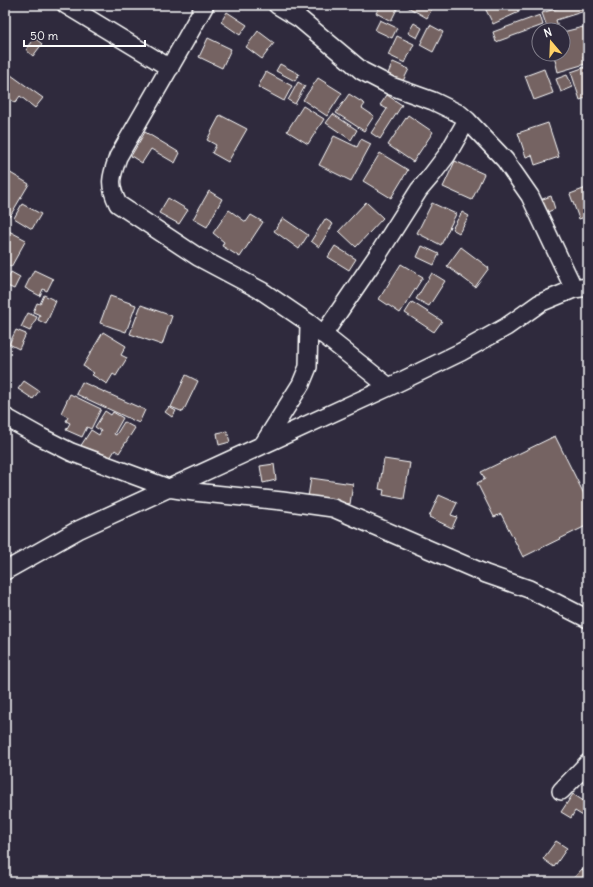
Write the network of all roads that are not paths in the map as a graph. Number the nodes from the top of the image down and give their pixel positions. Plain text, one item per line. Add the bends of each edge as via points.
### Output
1 (66, 5) edge
2 (205, 5) edge
3 (277, 5) edge
4 (170, 68) junction
5 (467, 120) junction
6 (581, 288) edge
7 (309, 323) junction
8 (323, 334) junction
9 (389, 387) junction
10 (5, 417) edge
11 (264, 443) junction
12 (168, 488) junction
13 (5, 571) edge
14 (588, 619) edge
15 (588, 763) edge
16 (561, 791) dead end

1 - 4 street
2 - 4 street
3 - 5 street via 300,19 362,72 433,101
4 - 7 street via 118,157 111,178 112,192 118,204 198,257 262,291
5 - 6 street via 505,160 530,196
5 - 8 street via 447,155 419,190 379,254
6 - 9 street via 540,303 506,327
7 - 8 street
7 - 11 street via 308,367 301,384
8 - 9 street
9 - 11 street
10 - 12 street via 71,452
11 - 12 street
12 - 13 street via 78,530
12 - 14 street via 333,508 486,574 529,589
15 - 16 street

